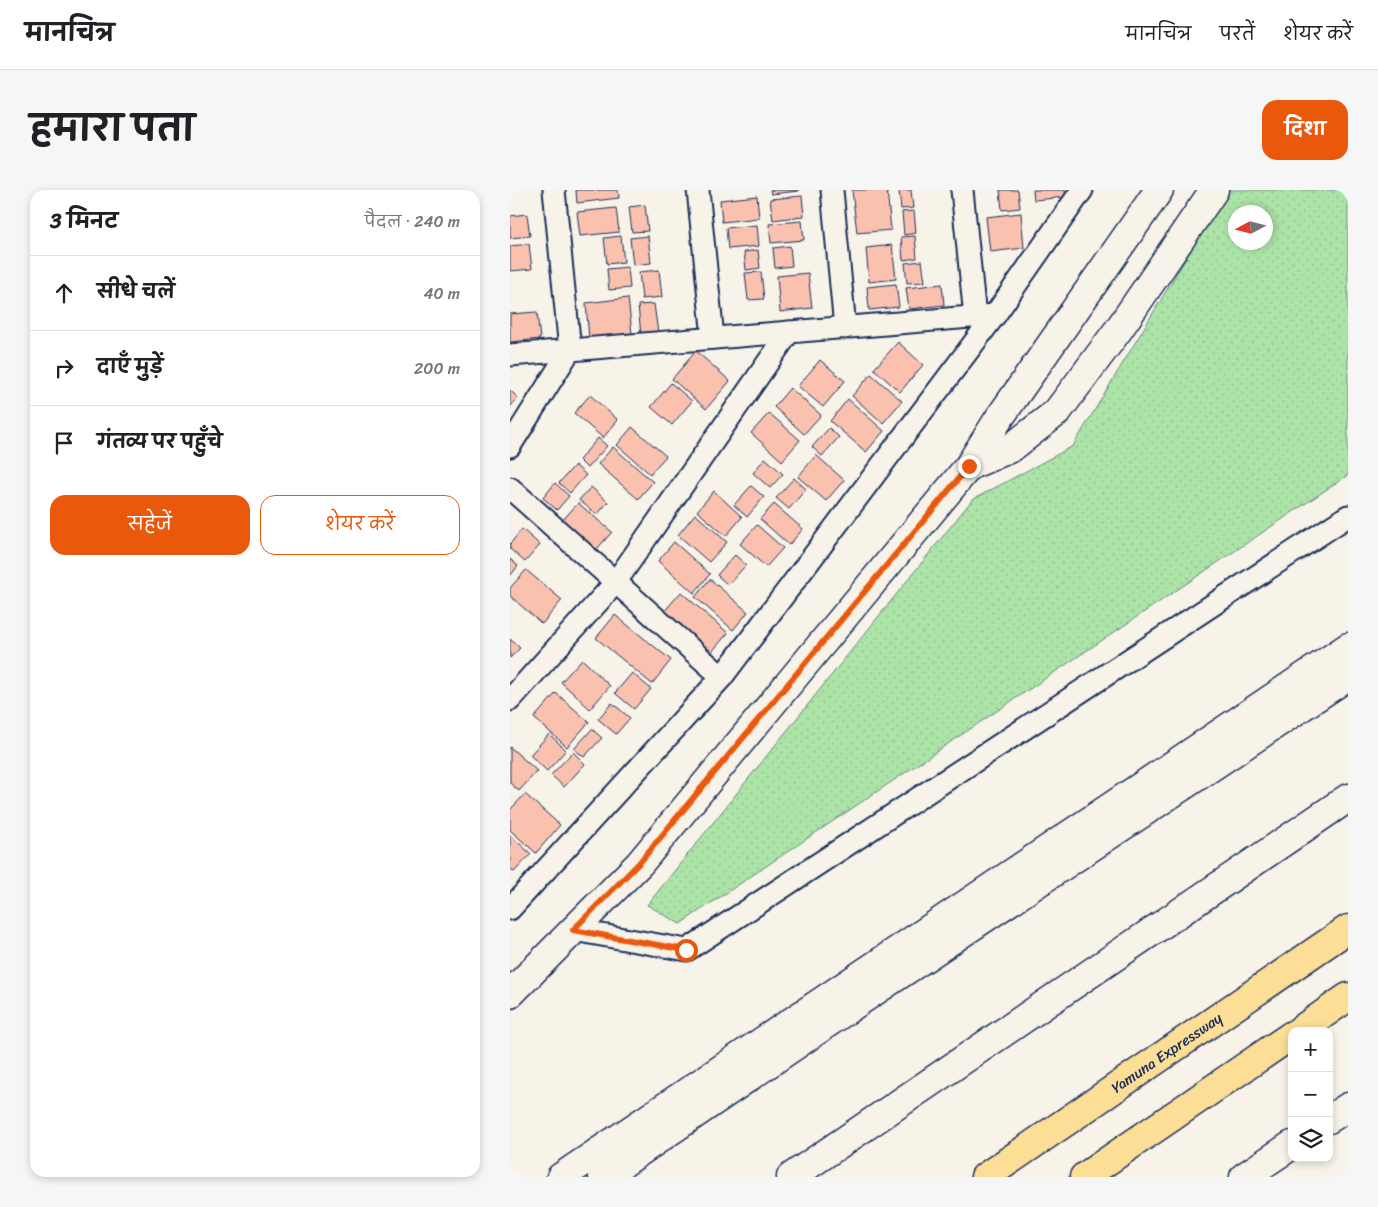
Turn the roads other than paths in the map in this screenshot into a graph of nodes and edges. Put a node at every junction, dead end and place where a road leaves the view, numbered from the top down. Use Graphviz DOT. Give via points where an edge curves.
graph roads {
  1 [pos="554,190"];
  2 [pos="698,190"];
  3 [pos="832,190"];
  4 [pos="962,190"];
  5 [pos="1082,190"];
  6 [pos="1159,190"];
  7 [pos="1214,190"];
  8 [pos="985,316"];
  9 [pos="845,328"];
  10 [pos="789,332"];
  11 [pos="713,338"];
  12 [pos="570,350"];
  13 [pos="510,355"];
  14 [pos="510,446"];
  15 [pos="969,466"];
  16 [pos="510,488"];
  17 [pos="1348,516"];
  18 [pos="615,583"];
  19 [pos="1348,647"];
  20 [pos="1348,676"];
  21 [pos="722,677"];
  22 [pos="510,700"];
  23 [pos="1348,798"];
  24 [pos="510,909"];
  25 [pos="1348,929"];
  26 [pos="573,930"];
  27 [pos="510,994"];
  28 [pos="1348,997"];
  29 [pos="1305,1027"];
  30 [pos="1288,1038"];
  31 [pos="1348,1107"];
  32 [pos="1332,1117"];
  33 [pos="1288,1148"];
  34 [pos="561,1177"];
  35 [pos="603,1177"];
  36 [pos="791,1177"];
  37 [pos="985,1177"];
  38 [pos="1084,1177"];
  39 [pos="1244,1177"];
  1 -- 12 [label="street"];
  2 -- 11 [label="street"];
  3 -- 9 [label="street"];
  4 -- 8 [label="street"];
  5 -- 8 [label="street"];
  6 -- 15 [label="street"];
  7 -- 15 [label="street" via="1119,329 1056,412 1012,448"];
  8 -- 9 [label="street"];
  8 -- 21 [label="street"];
  9 -- 10 [label="street"];
  10 -- 11 [label="street"];
  10 -- 18 [label="street"];
  11 -- 12 [label="street"];
  12 -- 13 [label="street"];
  12 -- 14 [label="street"];
  15 -- 26 [label="street" via="640,862"];
  16 -- 18 [label="street"];
  17 -- 26 [label="street" via="686,950"];
  18 -- 21 [label="street"];
  18 -- 22 [label="street"];
  19 -- 34 [label="street"];
  20 -- 35 [label="street"];
  21 -- 24 [label="street"];
  23 -- 36 [label="street"];
  25 -- 37 [label="highway, Yamuna Expressway"];
  26 -- 27 [label="street"];
  28 -- 29 [label="highway"];
  30 -- 38 [label="highway"];
  31 -- 32 [label="street"];
  33 -- 39 [label="street"];
}
